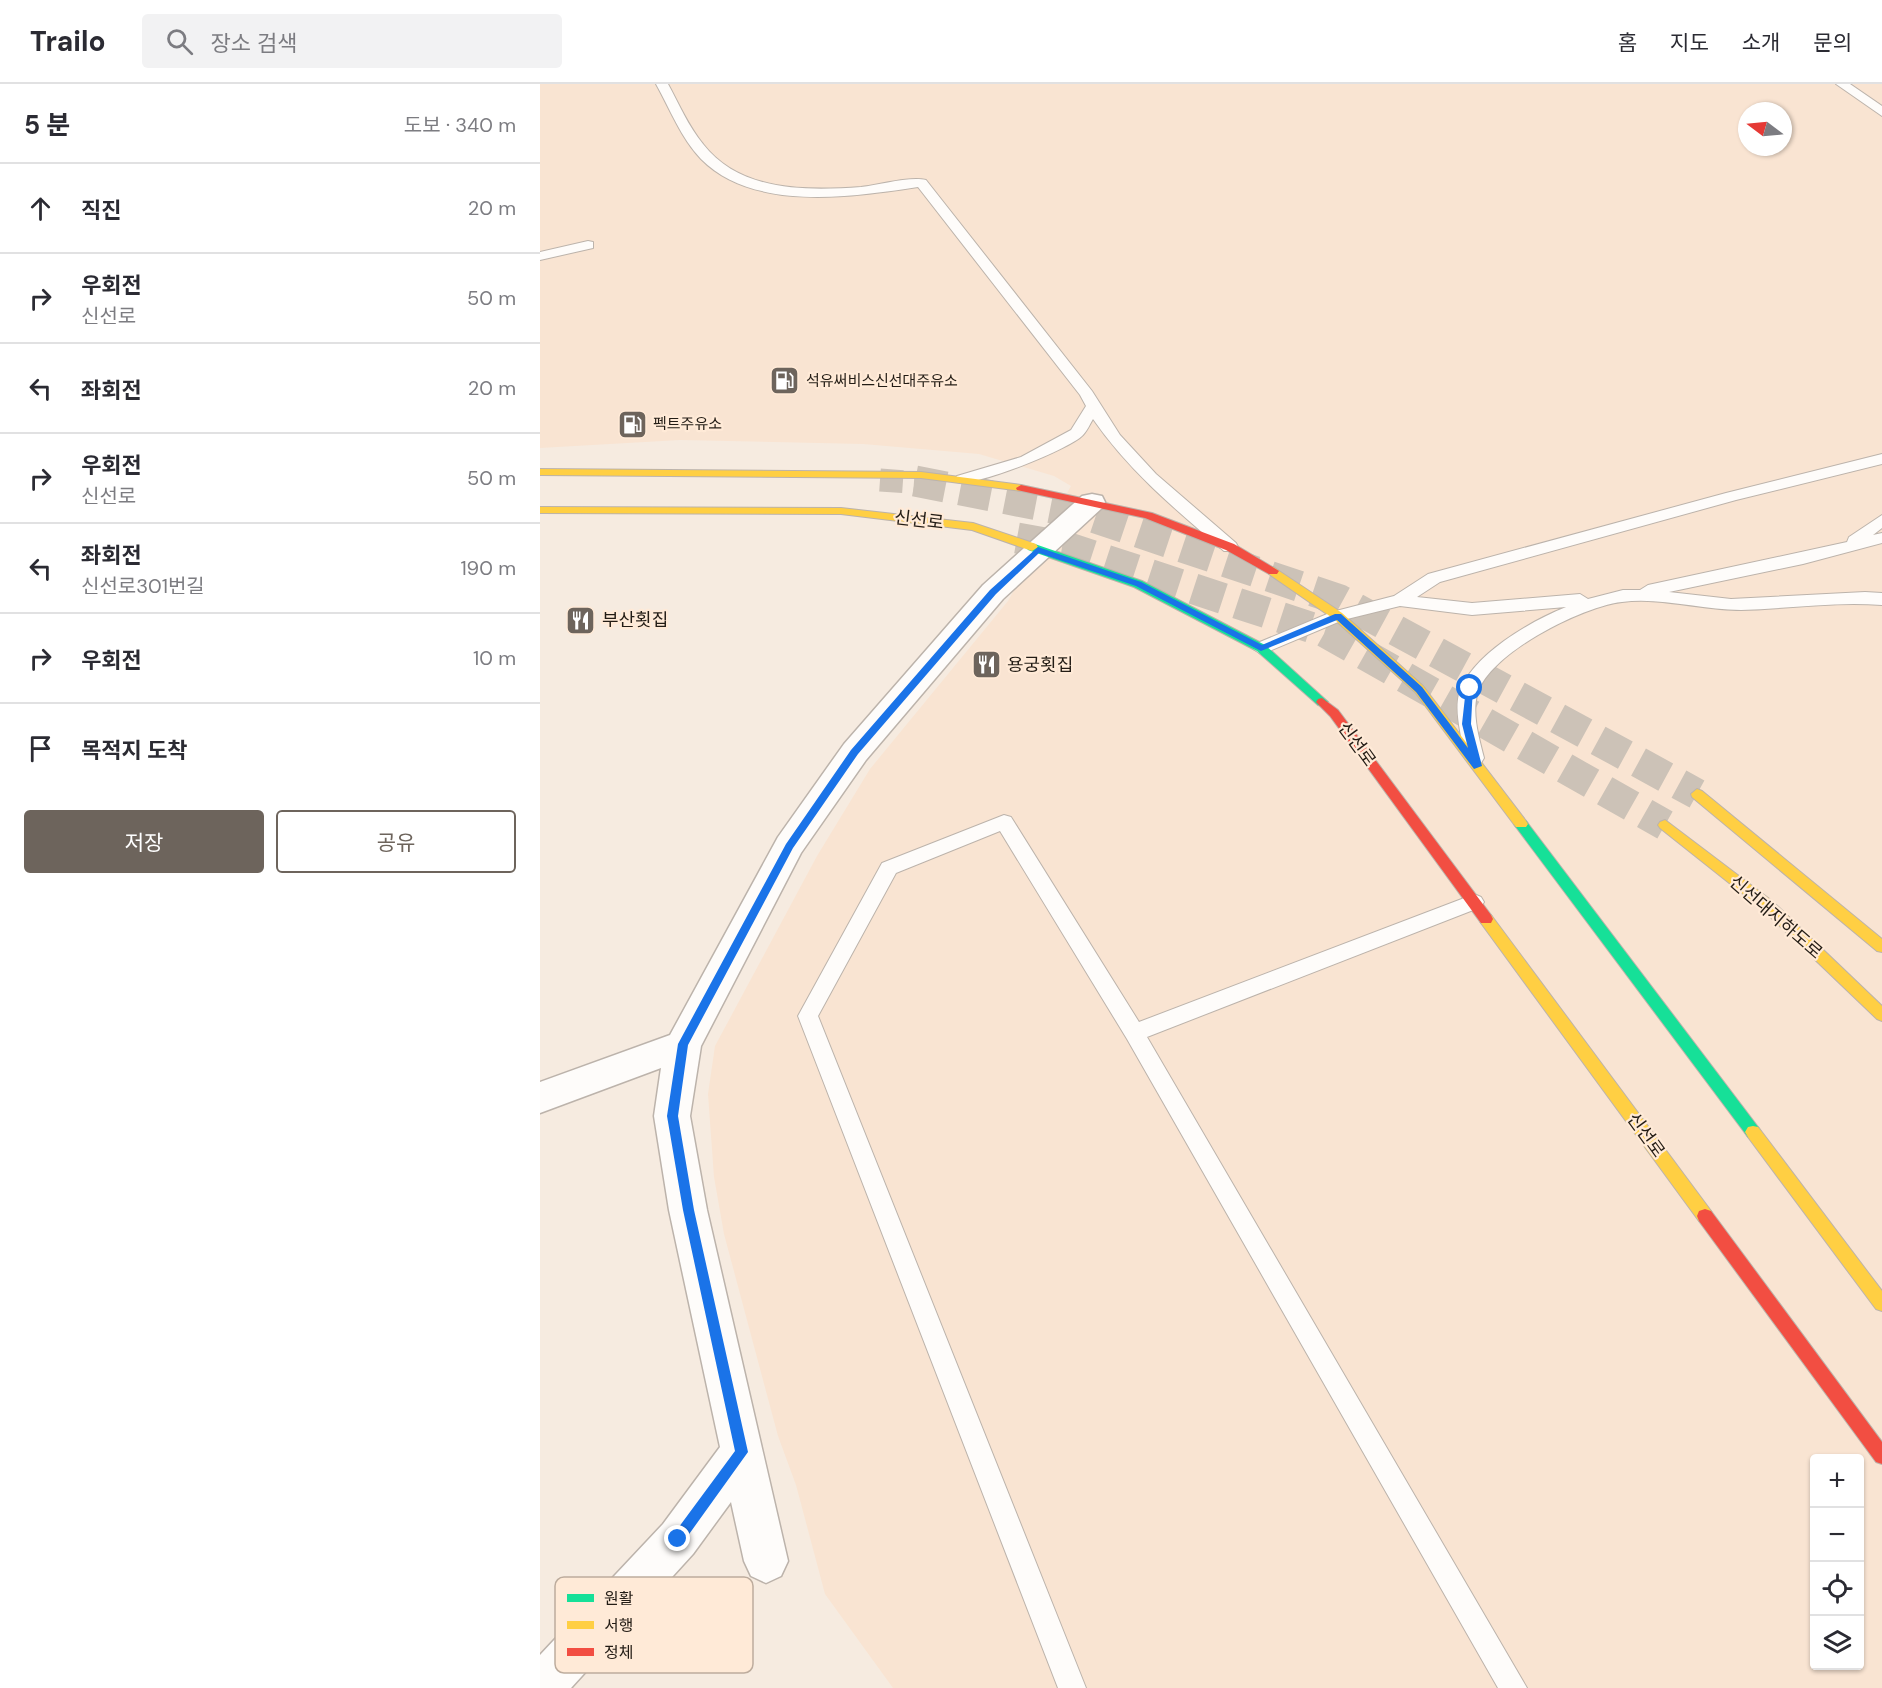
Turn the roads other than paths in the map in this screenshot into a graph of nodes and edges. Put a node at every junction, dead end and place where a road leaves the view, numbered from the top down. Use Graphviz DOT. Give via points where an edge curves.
graph roads {
  1 [pos="662,84"];
  2 [pos="1842,84"];
  3 [pos="1882,112"];
  4 [pos="588,245"];
  5 [pos="540,256"];
  6 [pos="1093,407"];
  7 [pos="1882,459"];
  8 [pos="540,472"];
  9 [pos="963,479"];
  10 [pos="1092,502"];
  11 [pos="540,510"];
  12 [pos="1882,520"];
  13 [pos="1882,538"];
  14 [pos="1230,547"];
  15 [pos="1845,548"];
  16 [pos="1038,550"];
  17 [pos="1882,552"];
  18 [pos="1623,596"];
  19 [pos="1882,599"];
  20 [pos="1400,600"];
  21 [pos="1338,616"];
  22 [pos="1261,648"];
  23 [pos="1477,766"];
  24 [pos="1697,794"];
  25 [pos="1665,825"];
  26 [pos="1474,902"];
  27 [pos="1882,947"];
  28 [pos="1882,1015"];
  29 [pos="1134,1033"];
  30 [pos="683,1044"];
  31 [pos="540,1098"];
  32 [pos="1882,1304"];
  33 [pos="742,1452"];
  34 [pos="1882,1456"];
  35 [pos="766,1561"];
  36 [pos="643,1577"];
  37 [pos="555,1672"];
  38 [pos="540,1688"];
  39 [pos="1072,1688"];
  40 [pos="1513,1688"];
  1 -- 6 [label="lane" via="696,143 714,164 740,179 769,188 825,193 921,183 1087,394"];
  2 -- 3 [label="lane"];
  4 -- 5 [label="lane"];
  6 -- 9 [label="lane" via="1077,433 1026,459"];
  6 -- 14 [label="lane" via="1142,471"];
  7 -- 20 [label="lane" via="1434,578"];
  8 -- 9 [label="main road" via="921,474"];
  9 -- 10 [label="main road"];
  10 -- 14 [label="main road" via="1148,515"];
  10 -- 16 [label="street"];
  11 -- 16 [label="main road, 신선로" via="841,511 974,527"];
  12 -- 15 [label="lane"];
  13 -- 15 [label="lane"];
  14 -- 21 [label="main road" via="1286,579"];
  15 -- 17 [label="lane"];
  15 -- 18 [label="lane"];
  16 -- 22 [label="main road, 신선로" via="1138,584"];
  16 -- 30 [label="street" via="993,592 855,752 789,846"];
  18 -- 19 [label="lane" via="1743,604 1861,596"];
  18 -- 20 [label="lane" via="1472,609"];
  18 -- 23 [label="lane" via="1564,612 1501,651 1470,688 1467,724"];
  20 -- 21 [label="lane"];
  21 -- 22 [label="lane"];
  21 -- 23 [label="main road" via="1419,689"];
  22 -- 26 [label="main road, 신선로" via="1334,713"];
  23 -- 32 [label="main road"];
  24 -- 27 [label="main road"];
  25 -- 28 [label="main road, 신선대지하도로" via="1767,905"];
  26 -- 29 [label="lane"];
  26 -- 34 [label="main road, 신선로"];
  29 -- 39 [label="lane" via="1004,822 889,868 808,1016"];
  29 -- 40 [label="lane"];
  30 -- 31 [label="street"];
  30 -- 33 [label="street" via="672,1116 688,1210"];
  33 -- 35 [label="street"];
  33 -- 36 [label="street" via="678,1539"];
  37 -- 38 [label="street"];
}
